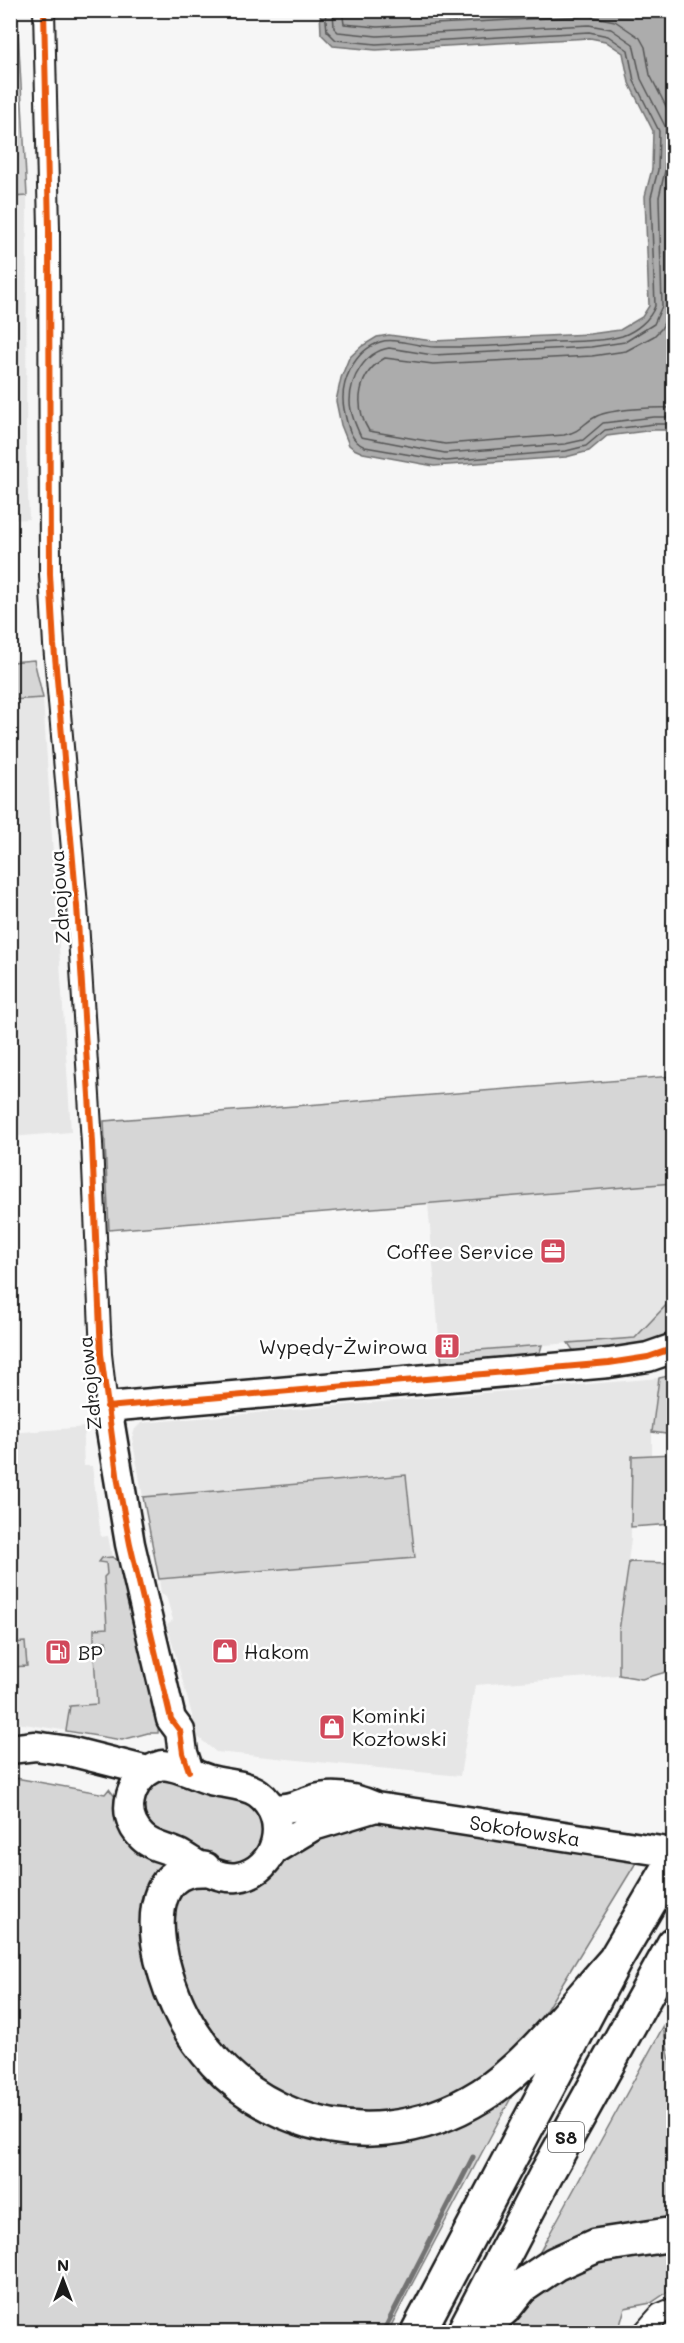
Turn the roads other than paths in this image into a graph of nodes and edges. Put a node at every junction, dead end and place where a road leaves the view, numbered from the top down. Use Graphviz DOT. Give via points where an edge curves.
graph roads {
  1 [pos="44,10"];
  2 [pos="674,1348"];
  3 [pos="107,1407"];
  4 [pos="171,1719"];
  5 [pos="10,1750"];
  6 [pos="189,1771"];
  7 [pos="144,1777"];
  8 [pos="376,1807"];
  9 [pos="272,1808"];
  10 [pos="273,1850"];
  11 [pos="674,1853"];
  12 [pos="674,1860"];
  13 [pos="204,1869"];
  14 [pos="674,1944"];
  15 [pos="615,1960"];
  16 [pos="674,2234"];
  17 [pos="674,2308"];
  18 [pos="418,2332"];
  19 [pos="464,2332"];
  20 [pos="477,2332"];
  21 [pos="644,2332"];
  1 -- 3 [label="street, Zdrojowa" via="50,574 77,906"];
  2 -- 3 [label="street" via="609,1363"];
  3 -- 4 [label="street, Zdrojowa" via="130,1544"];
  4 -- 6 [label="street, Zdrojowa" via="180,1731"];
  4 -- 7 [label="street" via="161,1750"];
  5 -- 7 [label="street" via="35,1746 69,1751"];
  6 -- 7 [label="street" via="174,1766"];
  6 -- 9 [label="street" via="258,1793"];
  7 -- 13 [label="street" via="129,1812 133,1825 153,1845"];
  8 -- 9 [label="street, Sokołowska" via="331,1796 288,1809"];
  8 -- 10 [label="street, Sokołowska" via="313,1826"];
  8 -- 11 [label="street, Sokołowska"];
  9 -- 10 [label="street" via="278,1823"];
  10 -- 13 [label="street" via="258,1868 245,1875 228,1877"];
  12 -- 15 [label="highway, S8"];
  13 -- 15 [label="highway" via="178,1875 161,1897 157,1913 158,1944 165,1973 183,2019 214,2063 248,2092 271,2106 326,2126 370,2130 411,2126 473,2101 498,2084 542,2042"];
  14 -- 19 [label="highway, S8"];
  15 -- 18 [label="highway, S8"];
  16 -- 20 [label="highway" via="595,2246 555,2264 521,2287"];
  17 -- 21 [label="street" via="660,2314"];
}
